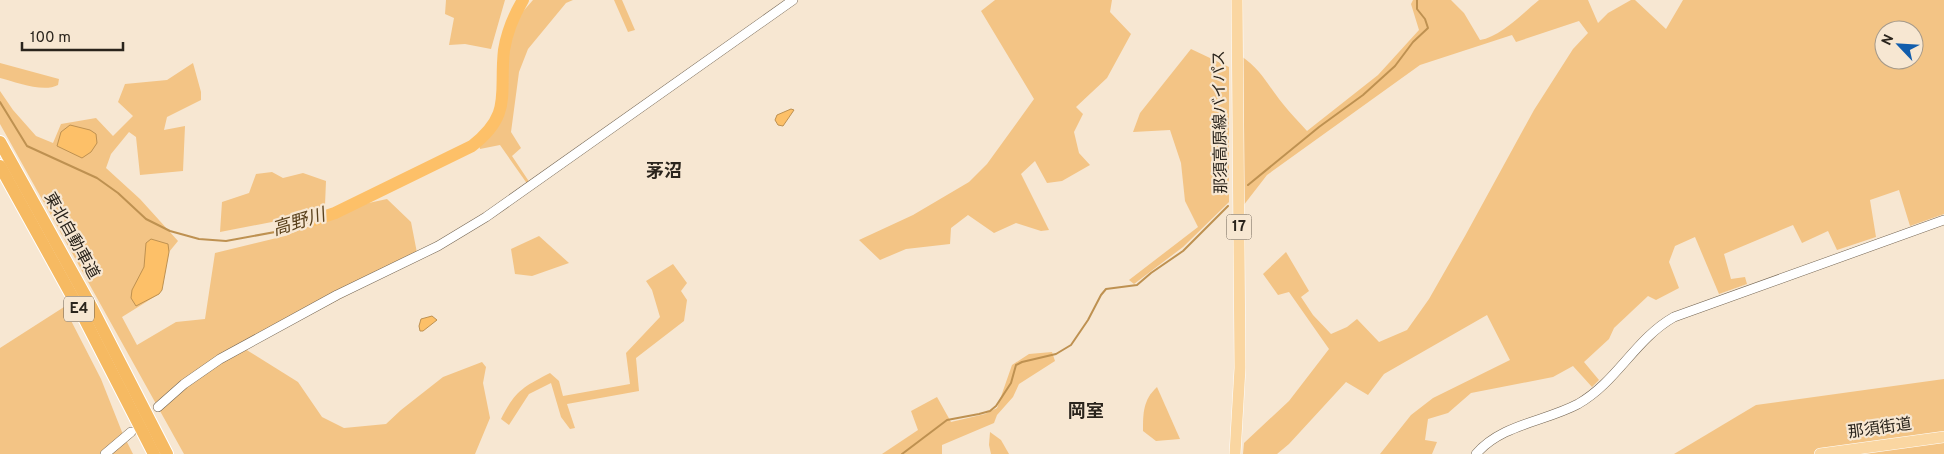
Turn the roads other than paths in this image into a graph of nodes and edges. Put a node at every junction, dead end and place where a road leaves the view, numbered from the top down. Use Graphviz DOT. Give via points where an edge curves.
graph roads {
  1 [pos="793,0"];
  2 [pos="1237,0"];
  3 [pos="0,142"];
  4 [pos="0,166"];
  5 [pos="1944,220"];
  6 [pos="137,393"];
  7 [pos="158,407"];
  8 [pos="131,432"];
  9 [pos="1944,437"];
  10 [pos="105,454"];
  11 [pos="154,454"];
  12 [pos="167,454"];
  13 [pos="173,454"];
  14 [pos="1235,454"];
  15 [pos="1476,454"];
  16 [pos="1820,454"];
  1 -- 7 [label="street" via="486,218 220,359"];
  2 -- 14 [label="main road, 那須高原線バイパス / 17" via="1240,368"];
  3 -- 6 [label="highway, 東北自動車道 / E4"];
  4 -- 11 [label="highway, 東北自動車道 / E4"];
  5 -- 15 [label="street" via="1674,317 1644,339 1589,397 1564,410 1503,432"];
  6 -- 12 [label="highway, 東北自動車道 / E4"];
  6 -- 13 [label="highway"];
  8 -- 10 [label="street"];
  9 -- 16 [label="main road, 那須街道"];
}
